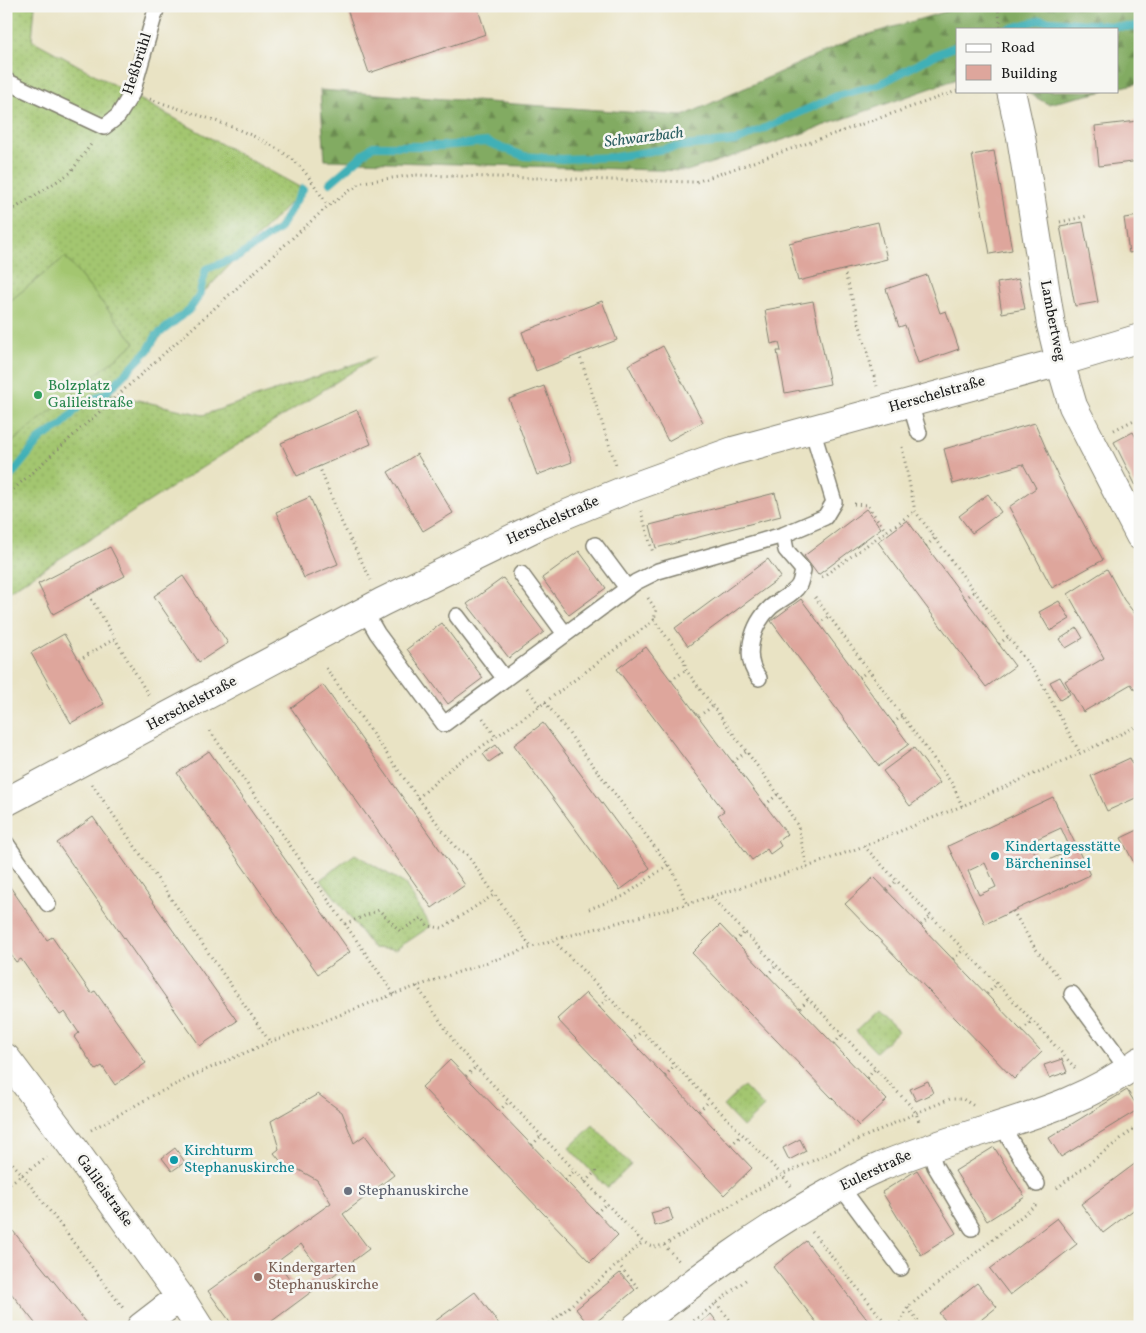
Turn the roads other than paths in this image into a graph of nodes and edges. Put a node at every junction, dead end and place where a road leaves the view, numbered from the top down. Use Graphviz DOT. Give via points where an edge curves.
graph roads {
  1 [pos="157,6"];
  2 [pos="6,81"];
  3 [pos="1011,92"];
  4 [pos="1140,338"];
  5 [pos="1060,362"];
  6 [pos="910,403"];
  7 [pos="812,429"];
  8 [pos="919,433"];
  9 [pos="783,536"];
  10 [pos="1140,536"];
  11 [pos="595,544"];
  12 [pos="521,574"];
  13 [pos="627,588"];
  14 [pos="373,608"];
  15 [pos="457,616"];
  16 [pos="565,634"];
  17 [pos="759,678"];
  18 [pos="505,679"];
  19 [pos="6,802"];
  20 [pos="6,843"];
  21 [pos="48,904"];
  22 [pos="1072,994"];
  23 [pos="6,1058"];
  24 [pos="1134,1066"];
  25 [pos="1005,1124"];
  26 [pos="929,1148"];
  27 [pos="1037,1184"];
  28 [pos="841,1187"];
  29 [pos="972,1228"];
  30 [pos="901,1268"];
  31 [pos="180,1298"];
  32 [pos="133,1319"];
  33 [pos="646,1319"];
  34 [pos="199,1327"];
  1 -- 2 [label="lane, Heßbrühl" via="132,93 118,116 104,126"];
  3 -- 5 [label="street, Lambertweg"];
  4 -- 5 [label="street, Herschelstraße"];
  5 -- 6 [label="street, Herschelstraße"];
  5 -- 10 [label="street, Lambertweg" via="1073,406"];
  6 -- 7 [label="street, Herschelstraße"];
  6 -- 8 [label="lane"];
  7 -- 9 [label="lane" via="834,502 825,517"];
  7 -- 14 [label="street, Herschelstraße" via="733,450 629,488 540,525"];
  9 -- 13 [label="lane" via="658,571"];
  9 -- 17 [label="lane" via="786,550 803,570 798,586 770,608 755,628 750,660"];
  11 -- 13 [label="lane"];
  12 -- 16 [label="lane"];
  13 -- 16 [label="lane"];
  14 -- 18 [label="lane" via="377,633 444,724"];
  14 -- 19 [label="street, Herschelstraße"];
  15 -- 18 [label="lane"];
  16 -- 18 [label="lane"];
  20 -- 21 [label="lane"];
  22 -- 24 [label="lane"];
  23 -- 31 [label="street, Galileistraße" via="70,1142"];
  24 -- 25 [label="street, Eulerstraße" via="1092,1091"];
  25 -- 26 [label="street, Eulerstraße"];
  25 -- 27 [label="lane" via="1009,1138"];
  26 -- 28 [label="street, Eulerstraße" via="872,1170"];
  26 -- 29 [label="lane" via="935,1166"];
  28 -- 30 [label="lane"];
  28 -- 33 [label="street, Eulerstraße" via="808,1218 695,1279"];
  31 -- 32 [label="street"];
  31 -- 34 [label="street, Galileistraße"];
}
